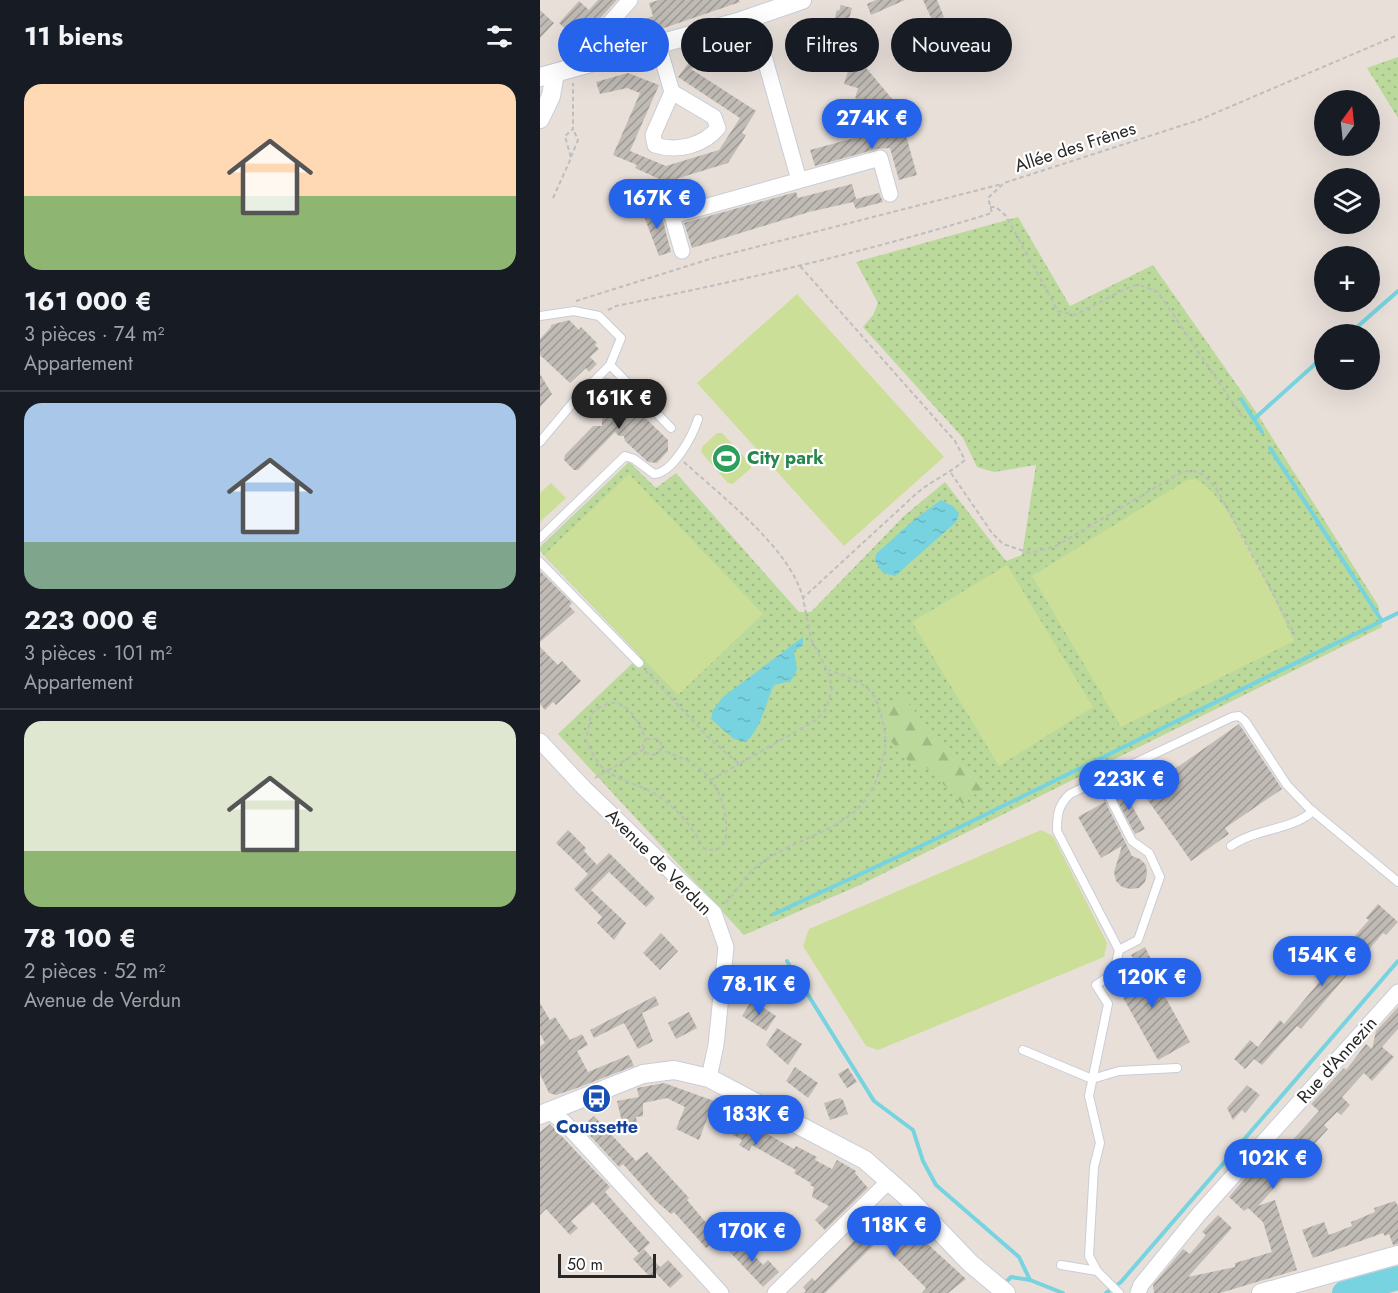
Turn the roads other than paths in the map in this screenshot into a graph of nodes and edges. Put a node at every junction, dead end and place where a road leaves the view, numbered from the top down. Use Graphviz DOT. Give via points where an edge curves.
graph roads {
  1 [pos="630,0"];
  2 [pos="802,0"];
  3 [pos="753,17"];
  4 [pos="614,18"];
  5 [pos="669,41"];
  6 [pos="540,61"];
  7 [pos="666,72"];
  8 [pos="547,75"];
  9 [pos="672,92"];
  10 [pos="540,119"];
  11 [pos="799,180"];
  12 [pos="890,194"];
  13 [pos="682,251"];
  14 [pos="540,316"];
  15 [pos="610,365"];
  16 [pos="698,419"];
  17 [pos="671,428"];
  18 [pos="540,442"];
  19 [pos="540,538"];
  20 [pos="540,562"];
  21 [pos="639,663"];
  22 [pos="540,741"];
  23 [pos="1110,798"];
  24 [pos="1313,811"];
  25 [pos="1231,846"];
  26 [pos="1398,882"];
  27 [pos="1119,950"];
  28 [pos="1398,992"];
  29 [pos="1023,1050"];
  30 [pos="1177,1068"];
  31 [pos="709,1078"];
  32 [pos="1092,1079"];
  33 [pos="543,1107"];
  34 [pos="890,1180"];
  35 [pos="1398,1255"];
  36 [pos="1061,1265"];
  37 [pos="1097,1270"];
  38 [pos="721,1293"];
  39 [pos="775,1293"];
  40 [pos="1006,1293"];
  41 [pos="1119,1293"];
  42 [pos="1138,1293"];
  43 [pos="1261,1293"];
  1 -- 4 [label="street"];
  2 -- 3 [label="street"];
  3 -- 5 [label="street"];
  3 -- 11 [label="street"];
  6 -- 8 [label="street"];
  7 -- 9 [label="street"];
  8 -- 10 [label="street" via="551,96"];
  11 -- 12 [label="street" via="880,158"];
  11 -- 13 [label="street" via="672,216"];
  14 -- 15 [label="lane" via="574,311 599,316 621,338"];
  15 -- 17 [label="lane"];
  15 -- 18 [label="lane"];
  16 -- 19 [label="lane" via="693,435 666,469 654,474 625,456"];
  20 -- 21 [label="lane"];
  22 -- 31 [label="street, Avenue de Verdun" via="714,913 726,947"];
  23 -- 27 [label="lane" via="1132,841 1149,853 1160,877 1138,940"];
  24 -- 25 [label="lane"];
  24 -- 26 [label="lane"];
  24 -- 27 [label="lane" via="1287,785 1239,716 1070,794 1057,814 1057,831"];
  27 -- 32 [label="lane" via="1114,973 1096,985 1108,1004"];
  28 -- 42 [label="street, Rue d'Annezin" via="1199,1214"];
  29 -- 32 [label="lane"];
  30 -- 32 [label="lane" via="1119,1071"];
  31 -- 33 [label="street" via="674,1070 643,1074"];
  31 -- 34 [label="street" via="850,1152"];
  32 -- 37 [label="lane" via="1089,1096 1100,1143 1094,1167 1089,1256"];
  33 -- 38 [label="street" via="564,1122"];
  34 -- 39 [label="street"];
  34 -- 40 [label="street" via="970,1263"];
  35 -- 43 [label="street"];
  36 -- 37 [label="lane"];
  37 -- 41 [label="lane"];
}
